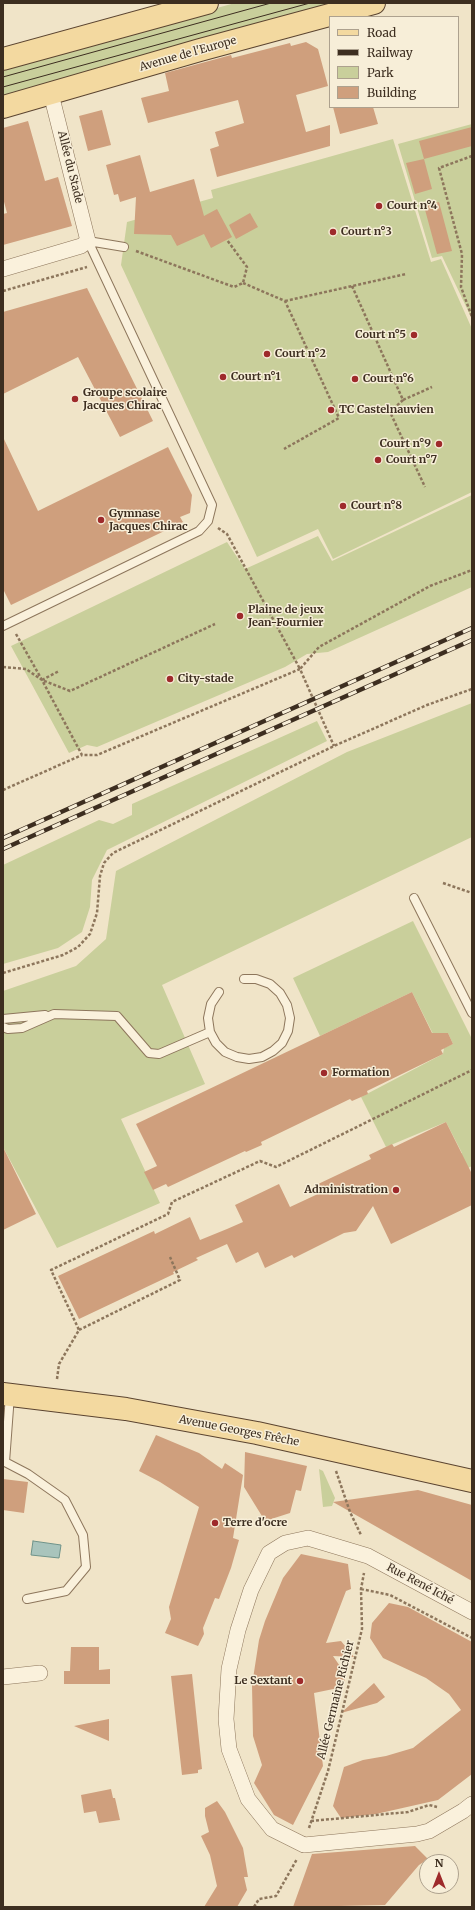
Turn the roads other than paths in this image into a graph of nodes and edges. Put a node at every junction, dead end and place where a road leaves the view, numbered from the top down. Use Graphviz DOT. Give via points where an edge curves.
graph roads {
  1 [pos="207,3"];
  2 [pos="374,3"];
  3 [pos="3,58"];
  4 [pos="52,94"];
  5 [pos="3,107"];
  6 [pos="88,240"];
  7 [pos="124,246"];
  8 [pos="3,269"];
  9 [pos="7,624"];
  10 [pos="414,898"];
  11 [pos="244,979"];
  12 [pos="219,992"];
  13 [pos="472,1013"];
  14 [pos="54,1014"];
  15 [pos="3,1019"];
  16 [pos="3,1027"];
  17 [pos="210,1032"];
  18 [pos="5,1390"];
  19 [pos="472,1467"];
  20 [pos="472,1481"];
  21 [pos="27,1599"];
  22 [pos="472,1612"];
  23 [pos="40,1673"];
  24 [pos="3,1676"];
  25 [pos="472,1804"];
  1 -- 3 [label="main road"];
  2 -- 4 [label="main road, Avenue de l'Europe" via="200,50"];
  4 -- 5 [label="main road, Avenue de l'Europe"];
  4 -- 6 [label="street, Allée du Stade"];
  6 -- 7 [label="lane"];
  6 -- 8 [label="street" via="81,246"];
  6 -- 9 [label="lane" via="212,504 208,521 199,531"];
  10 -- 13 [label="lane"];
  11 -- 17 [label="lane" via="256,979 270,984 280,993 287,1005 290,1018 288,1031 282,1043 262,1057 243,1058 225,1052"];
  12 -- 17 [label="lane" via="211,1004 208,1018"];
  14 -- 15 [label="lane"];
  14 -- 16 [label="lane" via="22,1028"];
  14 -- 17 [label="lane" via="117,1016 149,1053 159,1054"];
  18 -- 19 [label="main road, Avenue Georges Frêche" via="95,1391 251,1419"];
  18 -- 20 [label="main road, Avenue Georges Frêche" via="126,1409 279,1438"];
  18 -- 21 [label="lane" via="5,1462 28,1474 65,1500 84,1535 86,1567 66,1591"];
  22 -- 25 [label="street, Rue René Iché" via="368,1556 308,1538 285,1543 269,1553 251,1590 229,1670 226,1719 229,1749 248,1799 272,1829 304,1845 417,1834 429,1831"];
  23 -- 24 [label="street"];
}
